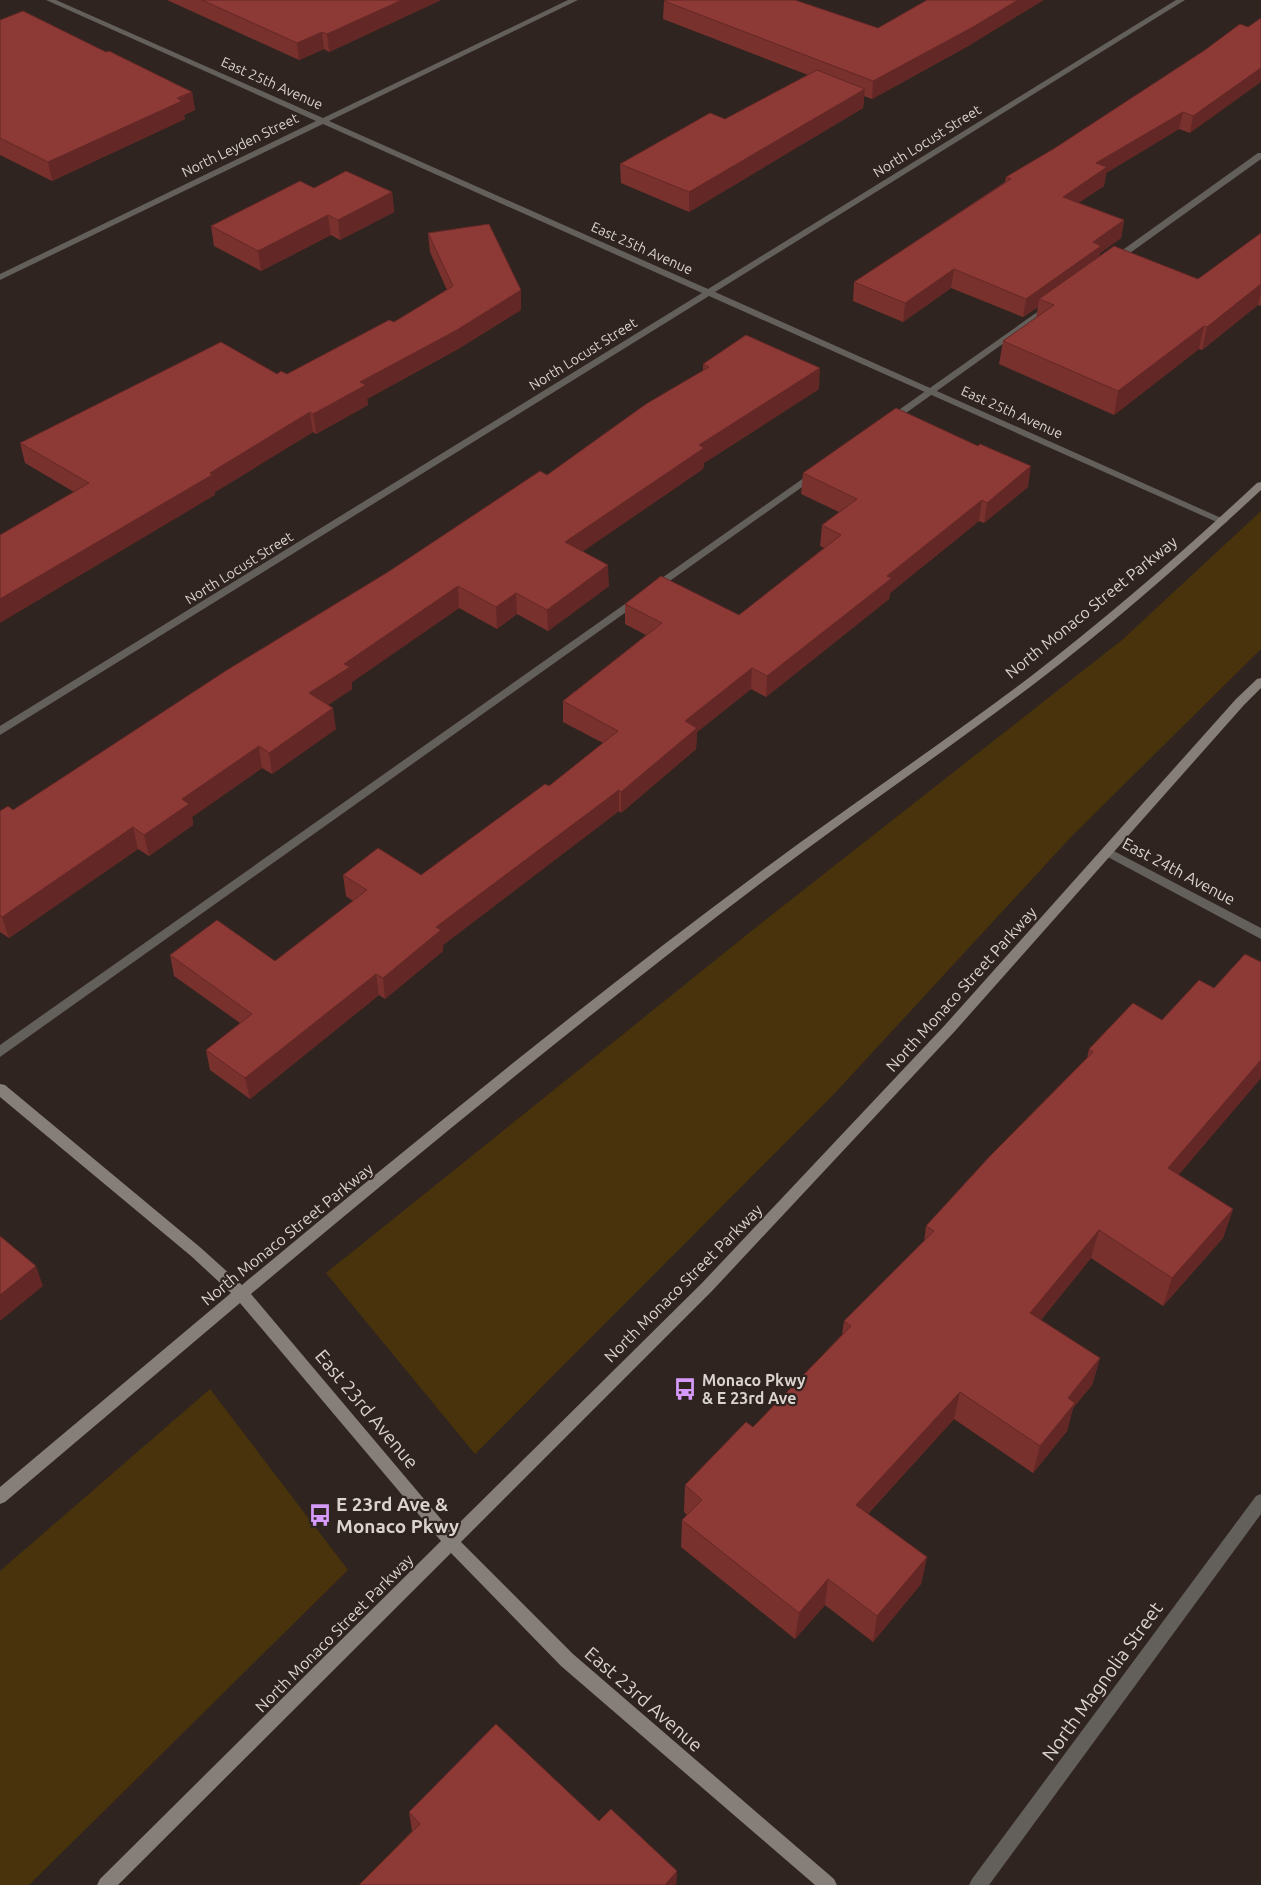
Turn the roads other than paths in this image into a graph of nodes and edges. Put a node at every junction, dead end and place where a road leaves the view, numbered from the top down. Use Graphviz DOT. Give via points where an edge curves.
graph roads {
  1 [pos="50,0"];
  2 [pos="574,0"];
  3 [pos="1181,0"];
  4 [pos="322,121"];
  5 [pos="1261,155"];
  6 [pos="1100,270"];
  7 [pos="0,277"];
  8 [pos="708,293"];
  9 [pos="1059,299"];
  10 [pos="930,391"];
  11 [pos="882,426"];
  12 [pos="826,466"];
  13 [pos="1261,485"];
  14 [pos="1223,521"];
  15 [pos="1261,682"];
  16 [pos="0,732"];
  17 [pos="1108,852"];
  18 [pos="1261,934"];
  19 [pos="0,1052"];
  20 [pos="0,1089"];
  21 [pos="241,1294"];
  22 [pos="0,1497"];
  23 [pos="1261,1501"];
  24 [pos="451,1542"];
  25 [pos="106,1885"];
  26 [pos="828,1885"];
  27 [pos="978,1885"];
  1 -- 4 [label="street, East 25th Avenue"];
  2 -- 4 [label="street, North Leyden Street"];
  3 -- 8 [label="street, North Locust Street"];
  4 -- 7 [label="street, North Leyden Street"];
  4 -- 8 [label="street, East 25th Avenue"];
  5 -- 6 [label="street"];
  8 -- 10 [label="street, East 25th Avenue"];
  8 -- 16 [label="street, North Locust Street"];
  9 -- 10 [label="street"];
  10 -- 11 [label="street"];
  10 -- 14 [label="street, East 25th Avenue"];
  12 -- 19 [label="street"];
  13 -- 14 [label="main road, North Monaco Street Parkway"];
  14 -- 21 [label="main road, North Monaco Street Parkway" via="1071,650 758,880 467,1108"];
  15 -- 17 [label="main road, North Monaco Street Parkway"];
  17 -- 18 [label="street, East 24th Avenue"];
  17 -- 24 [label="main road, North Monaco Street Parkway" via="794,1196"];
  20 -- 21 [label="main road, East 23rd Avenue" via="196,1252"];
  21 -- 22 [label="main road, North Monaco Street Parkway"];
  21 -- 24 [label="main road, East 23rd Avenue"];
  23 -- 27 [label="street, North Magnolia Street"];
  24 -- 25 [label="main road, North Monaco Street Parkway"];
  24 -- 26 [label="main road, East 23rd Avenue" via="567,1660"];
}
